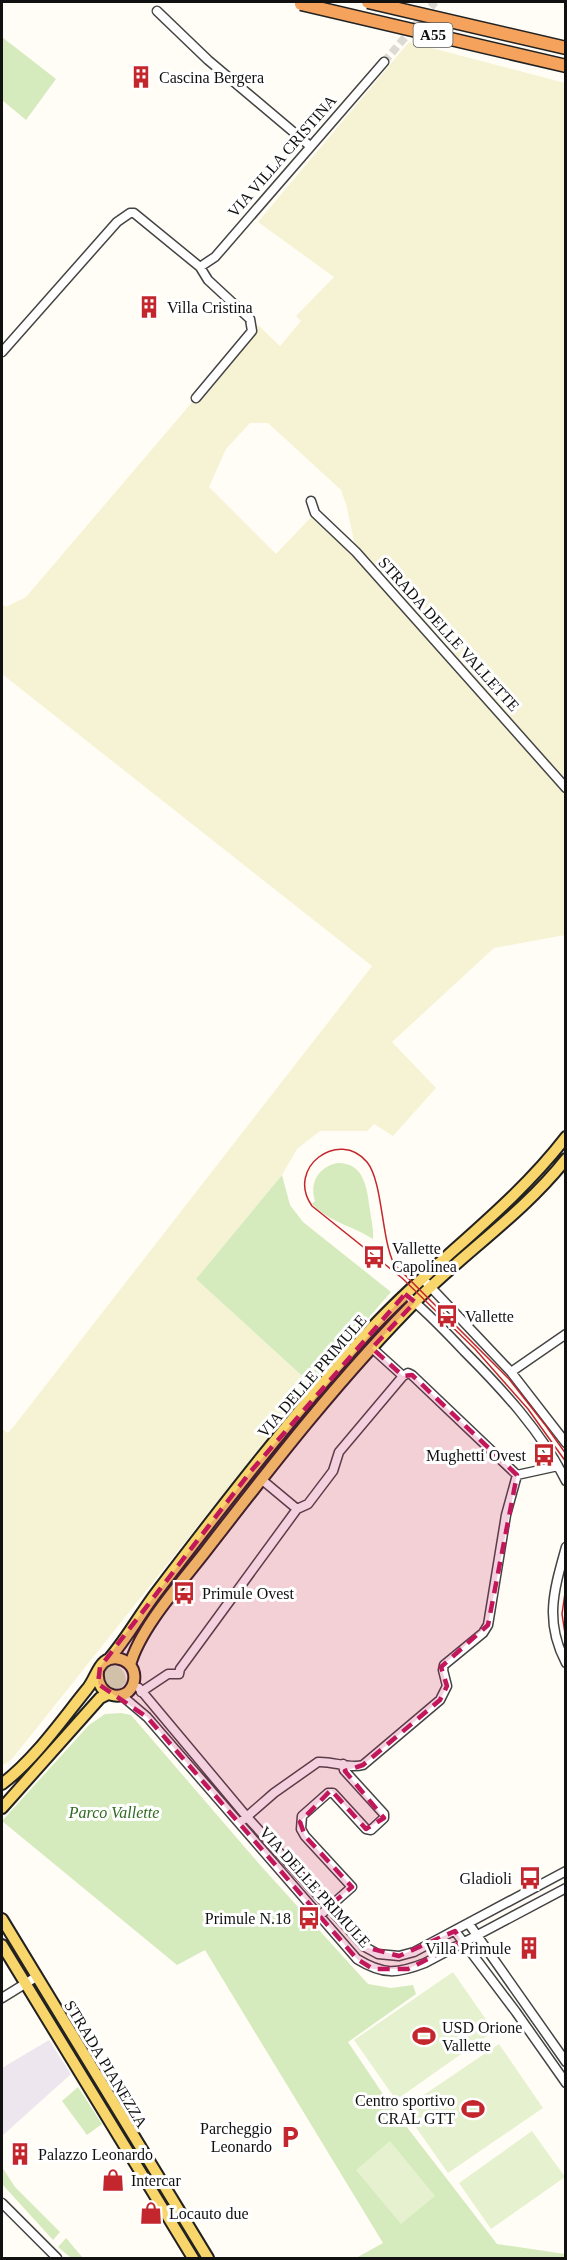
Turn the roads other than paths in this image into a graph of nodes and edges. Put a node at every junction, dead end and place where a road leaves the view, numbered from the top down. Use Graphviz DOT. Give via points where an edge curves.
graph roads {
  1 [pos="368,2"];
  2 [pos="301,4"];
  3 [pos="157,11"];
  4 [pos="566,48"];
  5 [pos="384,62"];
  6 [pos="566,66"];
  7 [pos="310,146"];
  8 [pos="200,267"];
  9 [pos="2,352"];
  10 [pos="196,398"];
  11 [pos="311,501"];
  12 [pos="566,788"];
  13 [pos="566,1137"];
  14 [pos="566,1159"];
  15 [pos="422,1278"];
  16 [pos="429,1288"];
  17 [pos="405,1294"];
  18 [pos="415,1302"];
  19 [pos="566,1334"];
  20 [pos="372,1348"];
  21 [pos="511,1372"];
  22 [pos="403,1376"];
  23 [pos="566,1443"];
  24 [pos="558,1466"];
  25 [pos="250,1471"];
  26 [pos="517,1475"];
  27 [pos="261,1479"];
  28 [pos="566,1481"];
  29 [pos="297,1509"];
  30 [pos="566,1547"];
  31 [pos="110,1659"];
  32 [pos="566,1663"];
  33 [pos="130,1665"];
  34 [pos="98,1672"];
  35 [pos="134,1682"];
  36 [pos="141,1692"];
  37 [pos="108,1694"];
  38 [pos="122,1695"];
  39 [pos="343,1764"];
  40 [pos="6,1780"];
  41 [pos="2,1791"];
  42 [pos="2,1808"];
  43 [pos="247,1817"];
  44 [pos="239,1825"];
  45 [pos="566,1871"];
  46 [pos="553,1878"];
  47 [pos="565,1889"];
  48 [pos="328,1907"];
  49 [pos="318,1917"];
  50 [pos="2,1919"];
  51 [pos="469,1924"];
  52 [pos="455,1931"];
  53 [pos="476,1935"];
  54 [pos="462,1942"];
  55 [pos="2,1945"];
  56 [pos="36,1977"];
  57 [pos="25,1983"];
  58 [pos="2,1998"];
  59 [pos="526,2005"];
  60 [pos="516,2012"];
  61 [pos="566,2063"];
  62 [pos="557,2070"];
  63 [pos="566,2083"];
  64 [pos="2,2203"];
  65 [pos="57,2259"];
  66 [pos="193,2259"];
  67 [pos="208,2259"];
  1 -- 4 [label="highway, A55, bridge"];
  2 -- 6 [label="highway, A55, bridge"];
  3 -- 7 [label="street"];
  5 -- 7 [label="street, VIA VILLA CRISTINA"];
  7 -- 8 [label="street, VIA VILLA CRISTINA" via="215,257"];
  8 -- 9 [label="street" via="138,214 130,213 117,222"];
  8 -- 10 [label="street" via="208,280 250,319 252,331"];
  11 -- 12 [label="street, STRADA DELLE VALLETTE" via="315,513 361,557"];
  13 -- 15 [label="main road, VIA DELLE PRIMULE" via="513,1196"];
  14 -- 16 [label="main road, VIA DELLE PRIMULE" via="518,1212"];
  15 -- 16 [label="street"];
  15 -- 17 [label="main road, VIA DELLE PRIMULE"];
  16 -- 18 [label="main road, VIA DELLE PRIMULE"];
  16 -- 21 [label="street"];
  17 -- 18 [label="street"];
  17 -- 25 [label="main road, VIA DELLE PRIMULE" via="369,1330"];
  18 -- 20 [label="main road, VIA DELLE PRIMULE"];
  18 -- 24 [label="street" via="497,1386"];
  19 -- 21 [label="street"];
  20 -- 22 [label="street, VIA DELLE PRIMULE"];
  20 -- 27 [label="main road, VIA DELLE PRIMULE"];
  21 -- 23 [label="street"];
  22 -- 26 [label="street, VIA DELLE PRIMULE" via="412,1375"];
  22 -- 29 [label="street" via="339,1452 333,1472 308,1504"];
  24 -- 26 [label="street"];
  24 -- 28 [label="street"];
  25 -- 27 [label="main road"];
  25 -- 31 [label="main road, VIA DELLE PRIMULE" via="143,1609"];
  26 -- 39 [label="street, VIA DELLE PRIMULE" via="506,1515 488,1625 444,1665 447,1686 440,1700 363,1765"];
  27 -- 29 [label="street"];
  27 -- 33 [label="main road, VIA DELLE PRIMULE" via="148,1628"];
  29 -- 36 [label="street" via="178,1674 168,1674"];
  30 -- 32 [label="street" via="555,1586 552,1617"];
  31 -- 33 [label="main road" via="122,1659"];
  31 -- 34 [label="main road"];
  33 -- 35 [label="main road"];
  34 -- 37 [label="main road" via="98,1684"];
  34 -- 40 [label="main road" via="41,1745"];
  35 -- 36 [label="street, VIA DELLE PRIMULE"];
  35 -- 38 [label="main road"];
  36 -- 43 [label="street, VIA DELLE PRIMULE"];
  37 -- 38 [label="main road"];
  37 -- 42 [label="main road" via="100,1698"];
  38 -- 44 [label="street, VIA DELLE PRIMULE" via="147,1717"];
  39 -- 43 [label="street, VIA DELLE PRIMULE" via="326,1761 312,1765"];
  39 -- 48 [label="street, VIA DELLE PRIMULE" via="384,1818 366,1829 333,1793 302,1816 301,1830 305,1836 352,1887"];
  40 -- 41 [label="main road"];
  43 -- 44 [label="street, VIA DELLE PRIMULE"];
  43 -- 48 [label="street, VIA DELLE PRIMULE"];
  44 -- 49 [label="street, VIA DELLE PRIMULE"];
  45 -- 46 [label="street, VIA DELLE PRIMULE"];
  46 -- 47 [label="street"];
  46 -- 51 [label="street, VIA DELLE PRIMULE"];
  47 -- 53 [label="street, VIA DELLE PRIMULE"];
  48 -- 49 [label="street"];
  48 -- 52 [label="street, VIA DELLE PRIMULE" via="365,1947 378,1954 399,1956 414,1952"];
  49 -- 54 [label="street, VIA DELLE PRIMULE" via="357,1959 373,1969 408,1970"];
  50 -- 56 [label="main road, STRADA PIANEZZA"];
  51 -- 52 [label="street, VIA DELLE PRIMULE"];
  51 -- 53 [label="street"];
  52 -- 54 [label="street"];
  53 -- 54 [label="street, VIA DELLE PRIMULE"];
  53 -- 59 [label="street"];
  54 -- 60 [label="street"];
  55 -- 57 [label="main road, STRADA PIANEZZA"];
  56 -- 57 [label="street"];
  56 -- 67 [label="main road, STRADA PIANEZZA"];
  57 -- 58 [label="street"];
  57 -- 66 [label="main road, STRADA PIANEZZA"];
  59 -- 60 [label="street"];
  59 -- 61 [label="street"];
  60 -- 62 [label="street"];
  61 -- 62 [label="street"];
  62 -- 63 [label="street"];
  64 -- 65 [label="street"];
}
